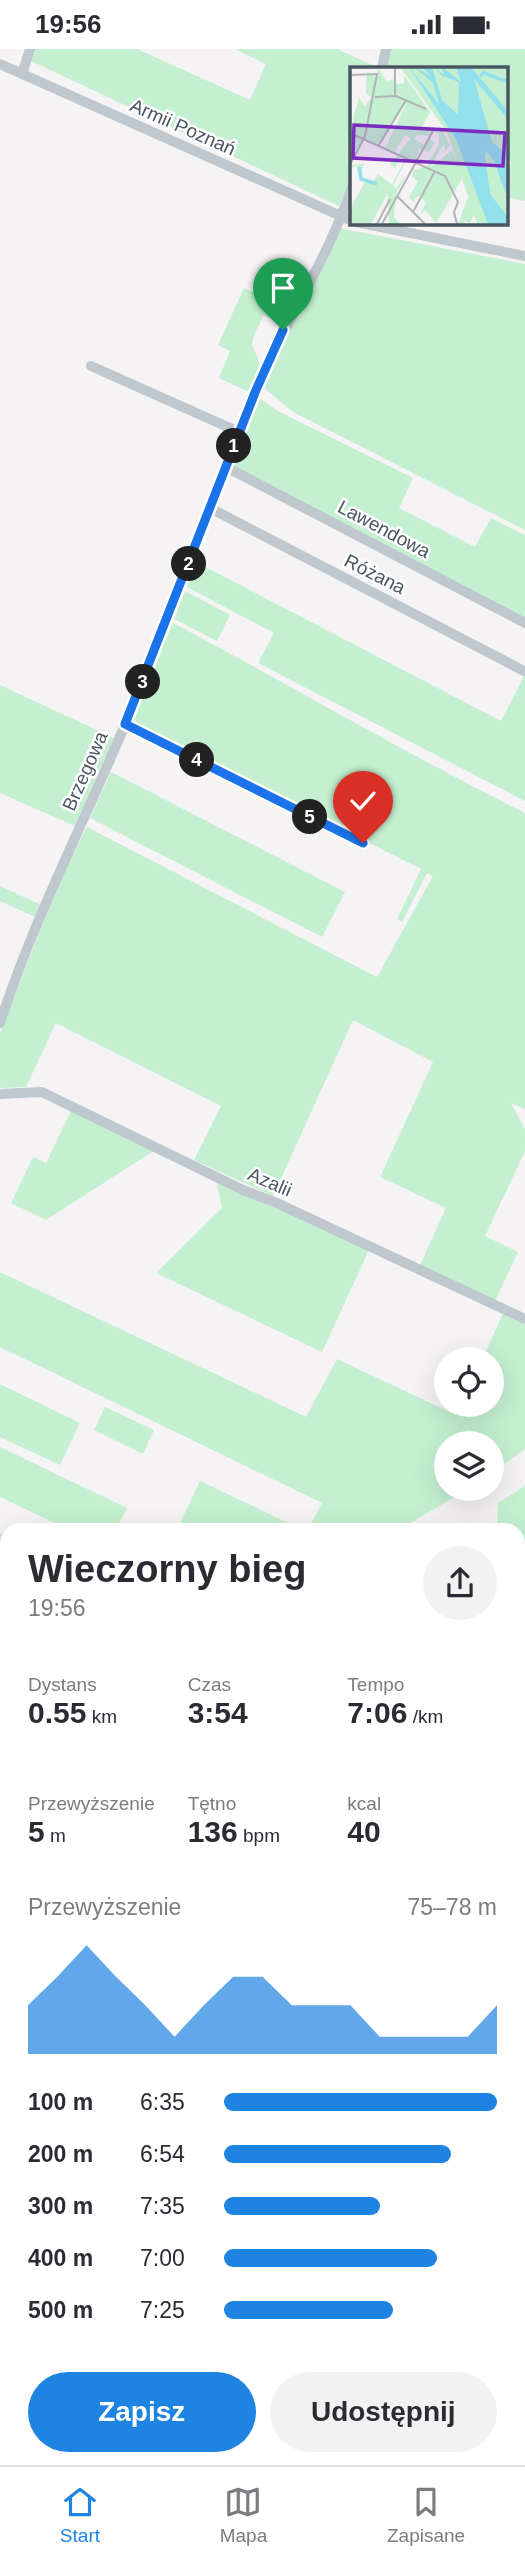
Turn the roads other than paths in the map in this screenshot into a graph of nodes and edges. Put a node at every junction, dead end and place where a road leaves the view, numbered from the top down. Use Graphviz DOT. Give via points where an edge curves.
graph roads {
  1 [pos="30,49"];
  2 [pos="386,49"];
  3 [pos="0,64"];
  4 [pos="382,67"];
  5 [pos="22,74"];
  6 [pos="350,220"];
  7 [pos="369,224"];
  8 [pos="525,256"];
  9 [pos="91,366"];
  10 [pos="239,432"];
  11 [pos="226,467"];
  12 [pos="210,508"];
  13 [pos="525,622"];
  14 [pos="524,671"];
  15 [pos="125,724"];
  16 [pos="363,843"];
  17 [pos="0,1023"];
  18 [pos="0,1094"];
  19 [pos="525,1319"];
  1 -- 5 [label="street"];
  2 -- 4 [label="street"];
  3 -- 5 [label="street, Armii Poznań"];
  5 -- 6 [label="street, Armii Poznań"];
  6 -- 10 [label="street, Brzegowa" via="283,330"];
  7 -- 8 [label="street, Armii Poznań"];
  9 -- 10 [label="street"];
  10 -- 11 [label="street, Brzegowa"];
  11 -- 12 [label="street, Brzegowa"];
  11 -- 13 [label="street, Lawendowa"];
  12 -- 14 [label="street, Różana"];
  12 -- 15 [label="street, Brzegowa"];
  15 -- 16 [label="street"];
  15 -- 17 [label="street, Brzegowa" via="39,918"];
  18 -- 19 [label="street, Azalii" via="42,1092"];
}
